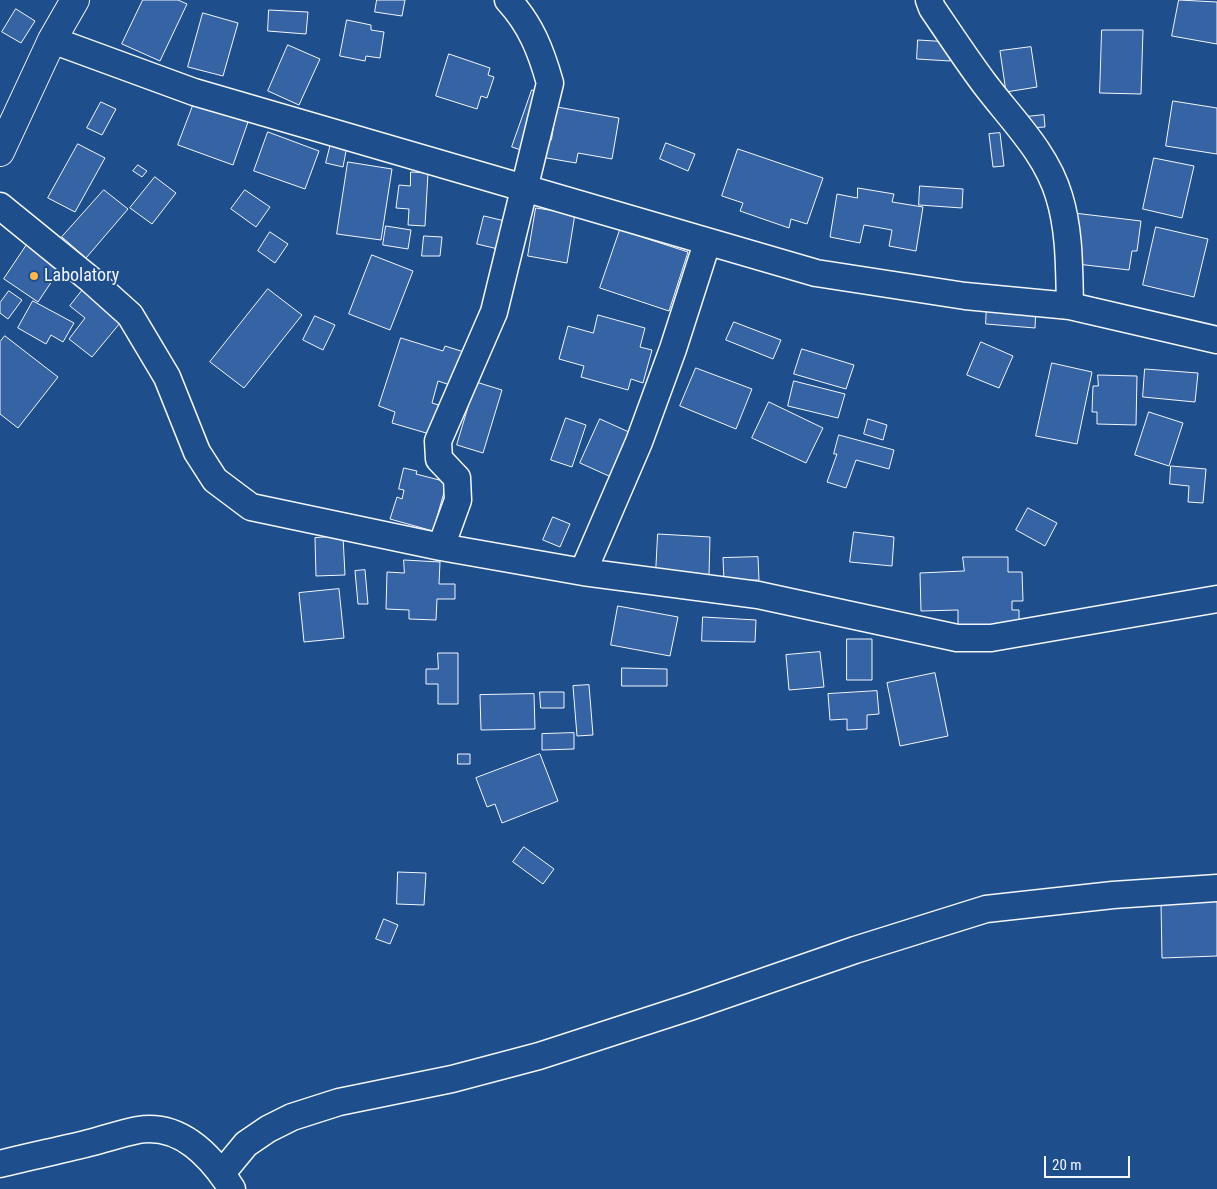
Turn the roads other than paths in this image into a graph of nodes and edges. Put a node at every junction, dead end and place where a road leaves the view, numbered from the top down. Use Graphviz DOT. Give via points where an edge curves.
graph roads {
  1 [pos="75,0"];
  2 [pos="508,0"];
  3 [pos="929,0"];
  4 [pos="52,40"];
  5 [pos="1,149"];
  6 [pos="523,187"];
  7 [pos="0,206"];
  8 [pos="708,243"];
  9 [pos="1070,306"];
  10 [pos="1217,340"];
  11 [pos="441,548"];
  12 [pos="583,572"];
  13 [pos="1217,599"];
  14 [pos="1217,888"];
  15 [pos="0,1164"];
  16 [pos="227,1181"];
  1 -- 4 [label="street"];
  2 -- 6 [label="street" via="524,18 541,50 550,83"];
  3 -- 9 [label="street" via="984,82 1034,145 1052,177 1060,198 1068,247"];
  4 -- 5 [label="street"];
  4 -- 6 [label="street" via="194,92"];
  6 -- 8 [label="street"];
  6 -- 11 [label="street" via="494,312 438,441 439,459 457,478 458,500"];
  7 -- 11 [label="street" via="130,315 166,377 197,452 215,480 251,507"];
  8 -- 9 [label="street" via="816,273 965,296"];
  8 -- 12 [label="street" via="639,442"];
  9 -- 10 [label="street"];
  11 -- 12 [label="street"];
  12 -- 13 [label="street" via="758,595 957,638 991,638"];
  14 -- 16 [label="street" via="986,909 539,1056 452,1079 339,1102 292,1117 246,1144"];
  15 -- 16 [label="street" via="140,1130 168,1131 186,1138 205,1153"];
}
